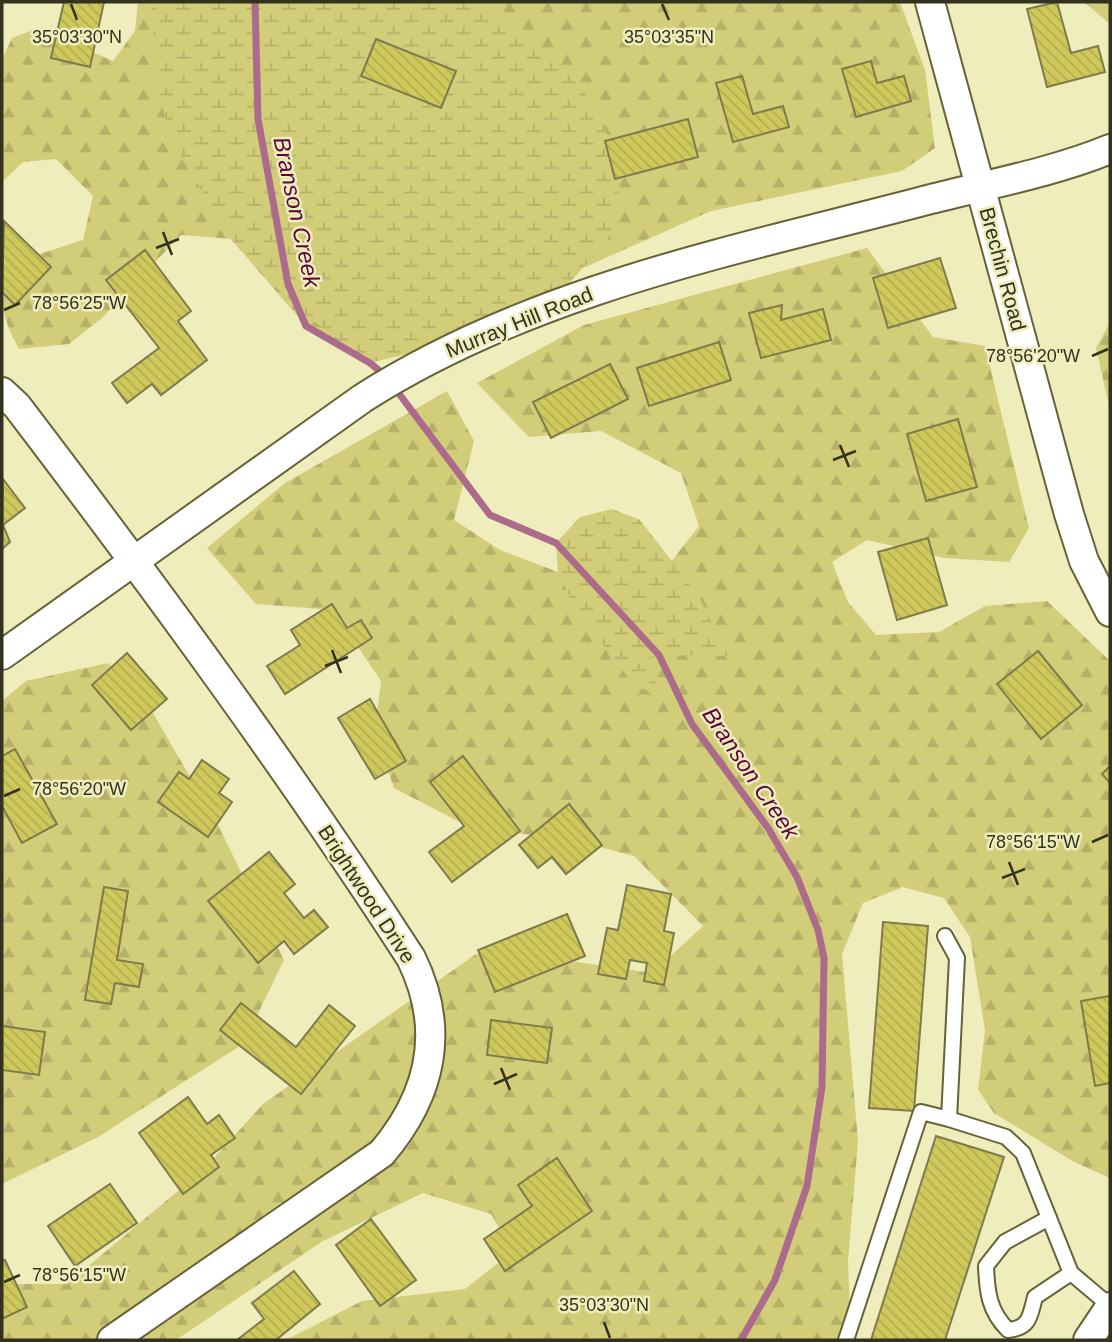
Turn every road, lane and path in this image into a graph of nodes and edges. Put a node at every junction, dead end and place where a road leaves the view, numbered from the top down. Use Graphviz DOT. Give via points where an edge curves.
graph roads {
  1 [pos="930,2"];
  2 [pos="1110,149"];
  3 [pos="981,186"];
  4 [pos="2,392"];
  5 [pos="134,560"];
  6 [pos="1110,612"];
  7 [pos="2,654"];
  8 [pos="945,936"];
  9 [pos="949,1119"];
  10 [pos="1049,1219"];
  11 [pos="1071,1273"];
  12 [pos="1110,1306"];
  13 [pos="1024,1335"];
  14 [pos="112,1340"];
  15 [pos="846,1340"];
  16 [pos="1088,1340"];
  1 -- 3 [label="street, Brechin Road"];
  2 -- 3 [label="street, Murray Hill Road"];
  3 -- 5 [label="street, Murray Hill Road" via="645,274 552,305 463,343 363,398"];
  3 -- 6 [label="street, Brechin Road" via="1069,514 1084,561"];
  4 -- 5 [label="street, Brightwood Drive"];
  5 -- 7 [label="street, Murray Hill Road"];
  5 -- 14 [label="street, Brightwood Drive" via="355,870 411,958 428,1004 430,1052 419,1099 382,1153"];
  8 -- 9 [label="lane" via="957,958"];
  9 -- 10 [label="lane" via="1006,1137 1023,1153"];
  9 -- 15 [label="lane" via="922,1112"];
  10 -- 11 [label="lane"];
  10 -- 13 [label="lane" via="1005,1242 986,1266 987,1295 996,1318 1008,1330"];
  11 -- 12 [label="lane"];
  11 -- 13 [label="lane" via="1035,1297"];
  12 -- 16 [label="street"];
}
